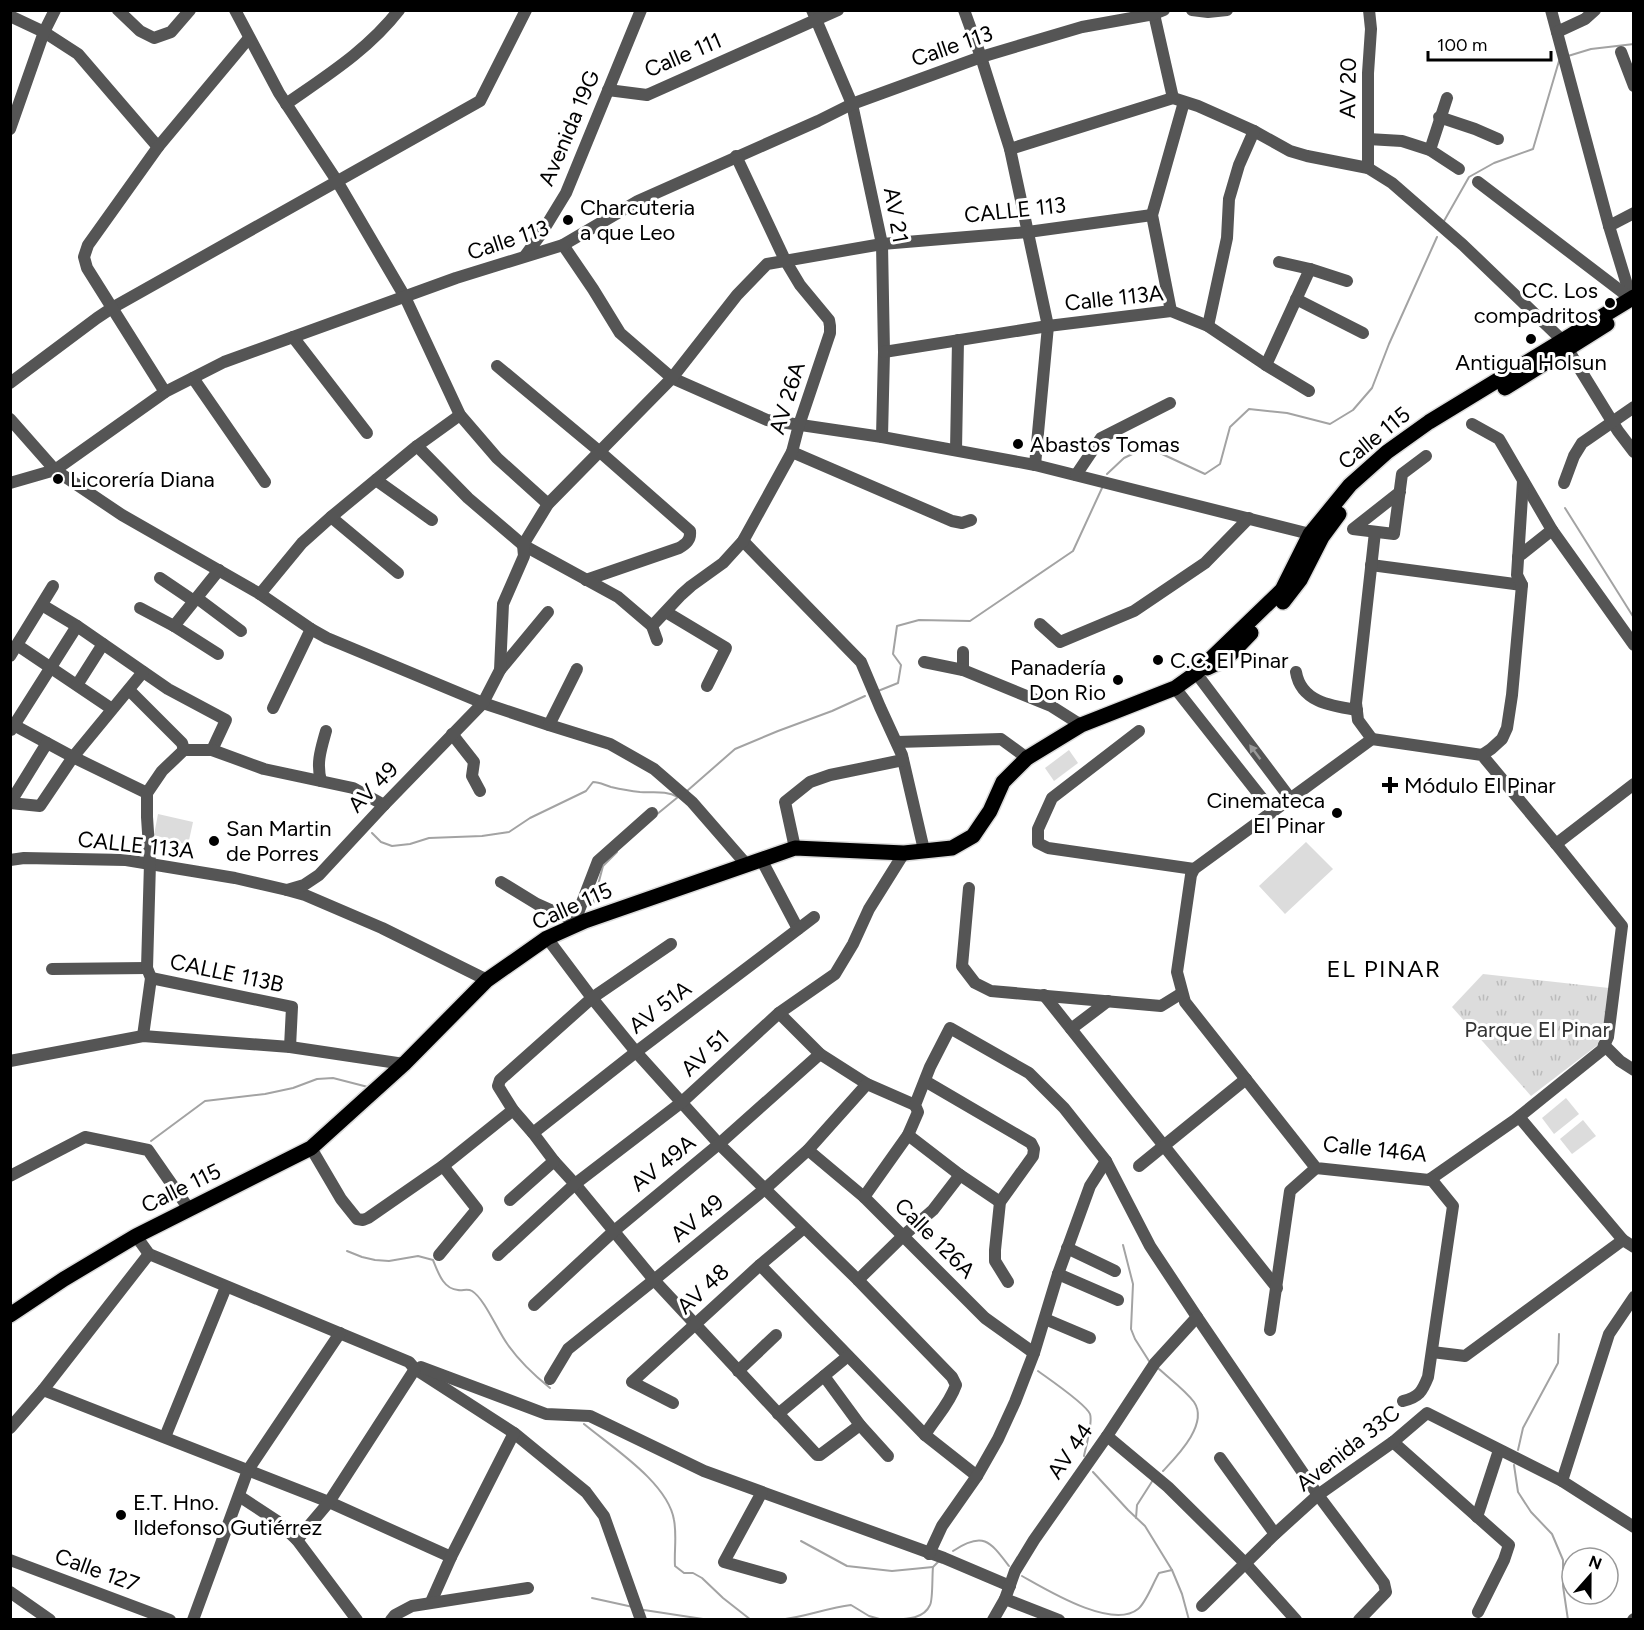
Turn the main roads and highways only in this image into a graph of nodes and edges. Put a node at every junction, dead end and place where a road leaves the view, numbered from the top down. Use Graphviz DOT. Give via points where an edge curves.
graph roads {
  1 [pos="1632,295"];
  2 [pos="10,1315"];
  1 -- 2 [label="main road, Calle 115" via="1566,344 1437,428 1358,490 1316,535 1300,580 1288,597 1226,659 1175,688 1081,725 1027,758 1003,782 973,836 952,848 904,853 795,848 574,924 487,980 404,1064 312,1148 136,1236"];
}
